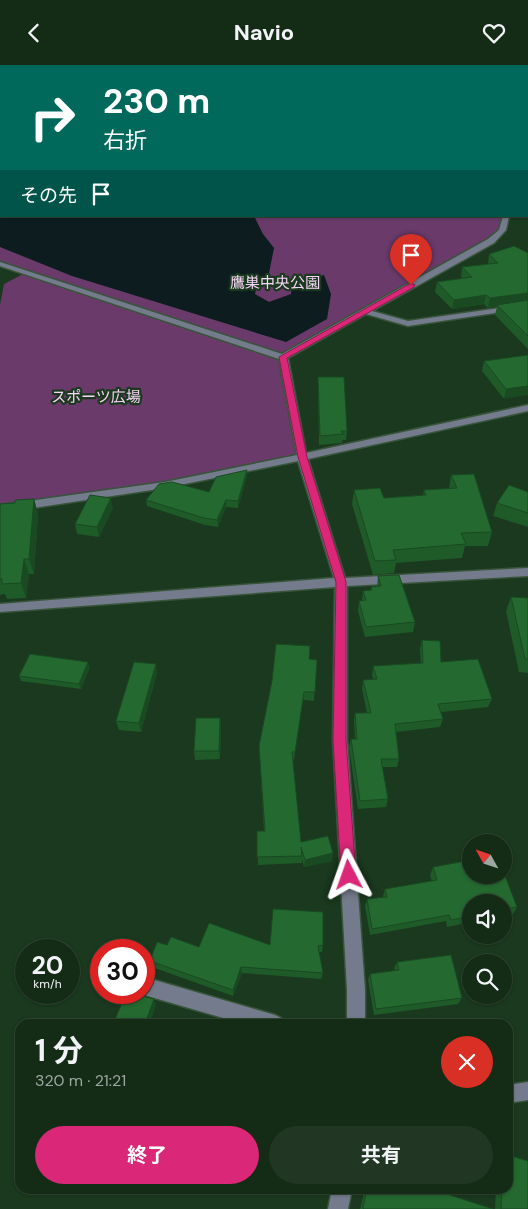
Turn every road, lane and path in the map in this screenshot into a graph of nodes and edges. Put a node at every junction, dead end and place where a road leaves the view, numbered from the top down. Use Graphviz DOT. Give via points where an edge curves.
graph roads {
  1 [pos="506,217"];
  2 [pos="0,264"];
  3 [pos="528,306"];
  4 [pos="363,311"];
  5 [pos="283,357"];
  6 [pos="528,408"];
  7 [pos="302,457"];
  8 [pos="0,509"];
  9 [pos="528,572"];
  10 [pos="341,582"];
  11 [pos="0,608"];
  12 [pos="155,989"];
  13 [pos="258,1019"];
  14 [pos="356,1019"];
  15 [pos="528,1091"];
  16 [pos="513,1093"];
  17 [pos="341,1194"];
  18 [pos="338,1209"];
  1 -- 4 [label="street" via="506,225 500,235 491,241"];
  2 -- 5 [label="street"];
  3 -- 4 [label="street" via="408,324"];
  4 -- 5 [label="street"];
  5 -- 7 [label="street"];
  6 -- 7 [label="street" via="449,422"];
  7 -- 8 [label="street" via="165,485"];
  7 -- 10 [label="street"];
  9 -- 10 [label="street"];
  10 -- 11 [label="street"];
  10 -- 14 [label="street" via="340,740"];
  12 -- 13 [label="street"];
  15 -- 16 [label="street"];
  17 -- 18 [label="street"];
}
